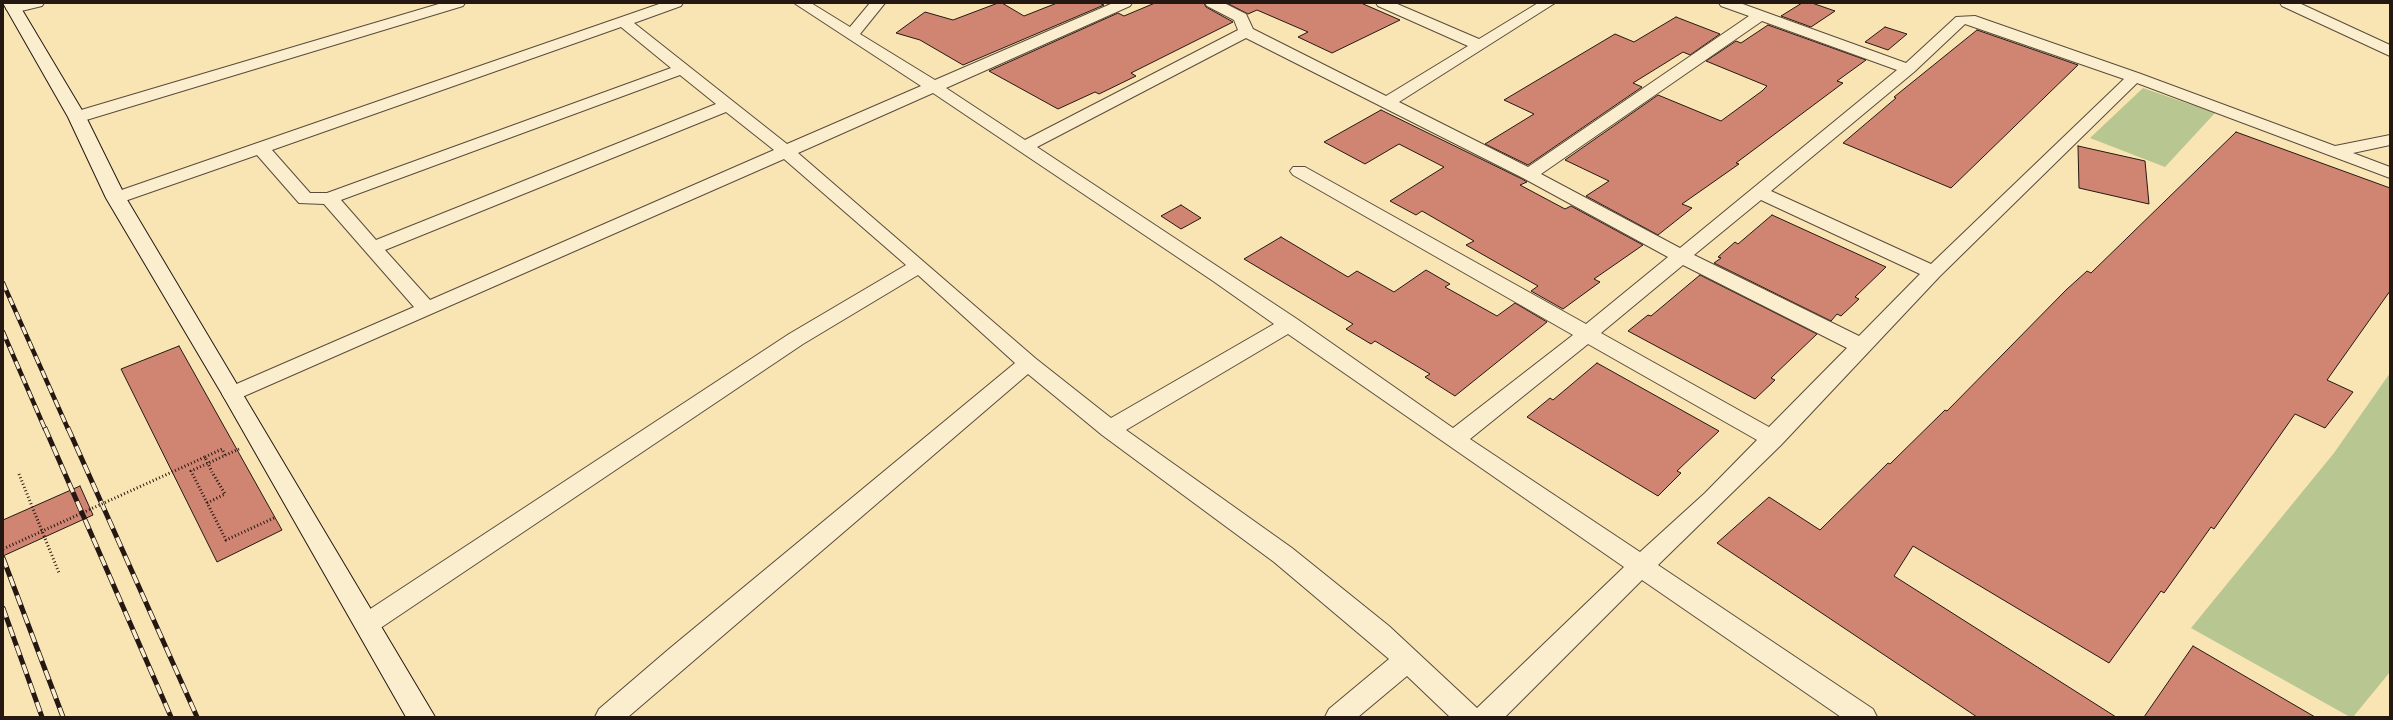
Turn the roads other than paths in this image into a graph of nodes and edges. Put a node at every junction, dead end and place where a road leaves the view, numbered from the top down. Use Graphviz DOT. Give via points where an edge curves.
graph roads {
  1 [pos="38,3"];
  2 [pos="458,3"];
  3 [pos="676,3"];
  4 [pos="801,3"];
  5 [pos="878,3"];
  6 [pos="1125,3"];
  7 [pos="1212,3"];
  8 [pos="1384,3"];
  9 [pos="1548,3"];
  10 [pos="1726,3"];
  11 [pos="2287,3"];
  12 [pos="12,6"];
  13 [pos="1761,15"];
  14 [pos="622,21"];
  15 [pos="1246,32"];
  16 [pos="851,34"];
  17 [pos="1480,45"];
  18 [pos="2390,51"];
  19 [pos="683,69"];
  20 [pos="1908,69"];
  21 [pos="2135,77"];
  22 [pos="934,87"];
  23 [pos="1386,103"];
  24 [pos="728,105"];
  25 [pos="77,117"];
  26 [pos="2390,140"];
  27 [pos="1024,147"];
  28 [pos="261,148"];
  29 [pos="2337,151"];
  30 [pos="785,152"];
  31 [pos="1299,171"];
  32 [pos="2390,173"];
  33 [pos="1529,174"];
  34 [pos="1758,192"];
  35 [pos="116,198"];
  36 [pos="329,198"];
  37 [pos="373,248"];
  38 [pos="1680,256"];
  39 [pos="919,266"];
  40 [pos="1933,272"];
  41 [pos="427,309"];
  42 [pos="1290,324"];
  43 [pos="1587,334"];
  44 [pos="1861,346"];
  45 [pos="1028,363"];
  46 [pos="233,394"];
  47 [pos="1110,429"];
  48 [pos="1454,439"];
  49 [pos="1773,439"];
  50 [pos="1641,566"];
  51 [pos="366,624"];
  52 [pos="1407,660"];
  53 [pos="421,717"];
  54 [pos="609,717"];
  55 [pos="1339,717"];
  56 [pos="1468,717"];
  57 [pos="1486,717"];
  58 [pos="1863,717"];
  1 -- 12 [label="street"];
  2 -- 25 [label="street"];
  3 -- 14 [label="street"];
  4 -- 16 [label="street"];
  5 -- 16 [label="street"];
  6 -- 22 [label="street"];
  7 -- 15 [label="street" via="1241,18"];
  8 -- 17 [label="street"];
  9 -- 17 [label="street"];
  10 -- 13 [label="street"];
  11 -- 18 [label="street"];
  12 -- 25 [label="street"];
  13 -- 20 [label="street"];
  13 -- 33 [label="street"];
  14 -- 19 [label="street"];
  14 -- 28 [label="street"];
  15 -- 23 [label="street"];
  15 -- 27 [label="street"];
  16 -- 22 [label="street"];
  17 -- 23 [label="street"];
  19 -- 24 [label="street"];
  19 -- 36 [label="street"];
  20 -- 21 [label="street" via="1961,20 1970,19"];
  20 -- 34 [label="street"];
  21 -- 29 [label="street"];
  21 -- 40 [label="street"];
  22 -- 27 [label="street"];
  22 -- 30 [label="street"];
  23 -- 33 [label="street"];
  24 -- 30 [label="street"];
  24 -- 37 [label="street"];
  25 -- 35 [label="street"];
  26 -- 29 [label="street"];
  27 -- 42 [label="street"];
  28 -- 35 [label="street"];
  28 -- 36 [label="street" via="305,199"];
  29 -- 32 [label="street"];
  30 -- 39 [label="street"];
  30 -- 41 [label="street"];
  31 -- 43 [label="street"];
  33 -- 38 [label="street"];
  34 -- 38 [label="street"];
  34 -- 40 [label="street"];
  35 -- 46 [label="street"];
  36 -- 37 [label="street"];
  37 -- 41 [label="street"];
  38 -- 43 [label="street"];
  38 -- 44 [label="street"];
  39 -- 45 [label="street"];
  39 -- 51 [label="street" via="796,338"];
  40 -- 44 [label="street"];
  41 -- 46 [label="street"];
  42 -- 47 [label="street"];
  42 -- 48 [label="street"];
  43 -- 48 [label="street"];
  43 -- 49 [label="street"];
  44 -- 49 [label="street"];
  45 -- 47 [label="street"];
  45 -- 54 [label="street"];
  46 -- 51 [label="street"];
  47 -- 52 [label="street" via="1283,555 1380,634"];
  48 -- 50 [label="street"];
  49 -- 50 [label="street"];
  50 -- 57 [label="street"];
  50 -- 58 [label="street"];
  51 -- 53 [label="street"];
  52 -- 55 [label="street"];
  52 -- 56 [label="street"];
}
